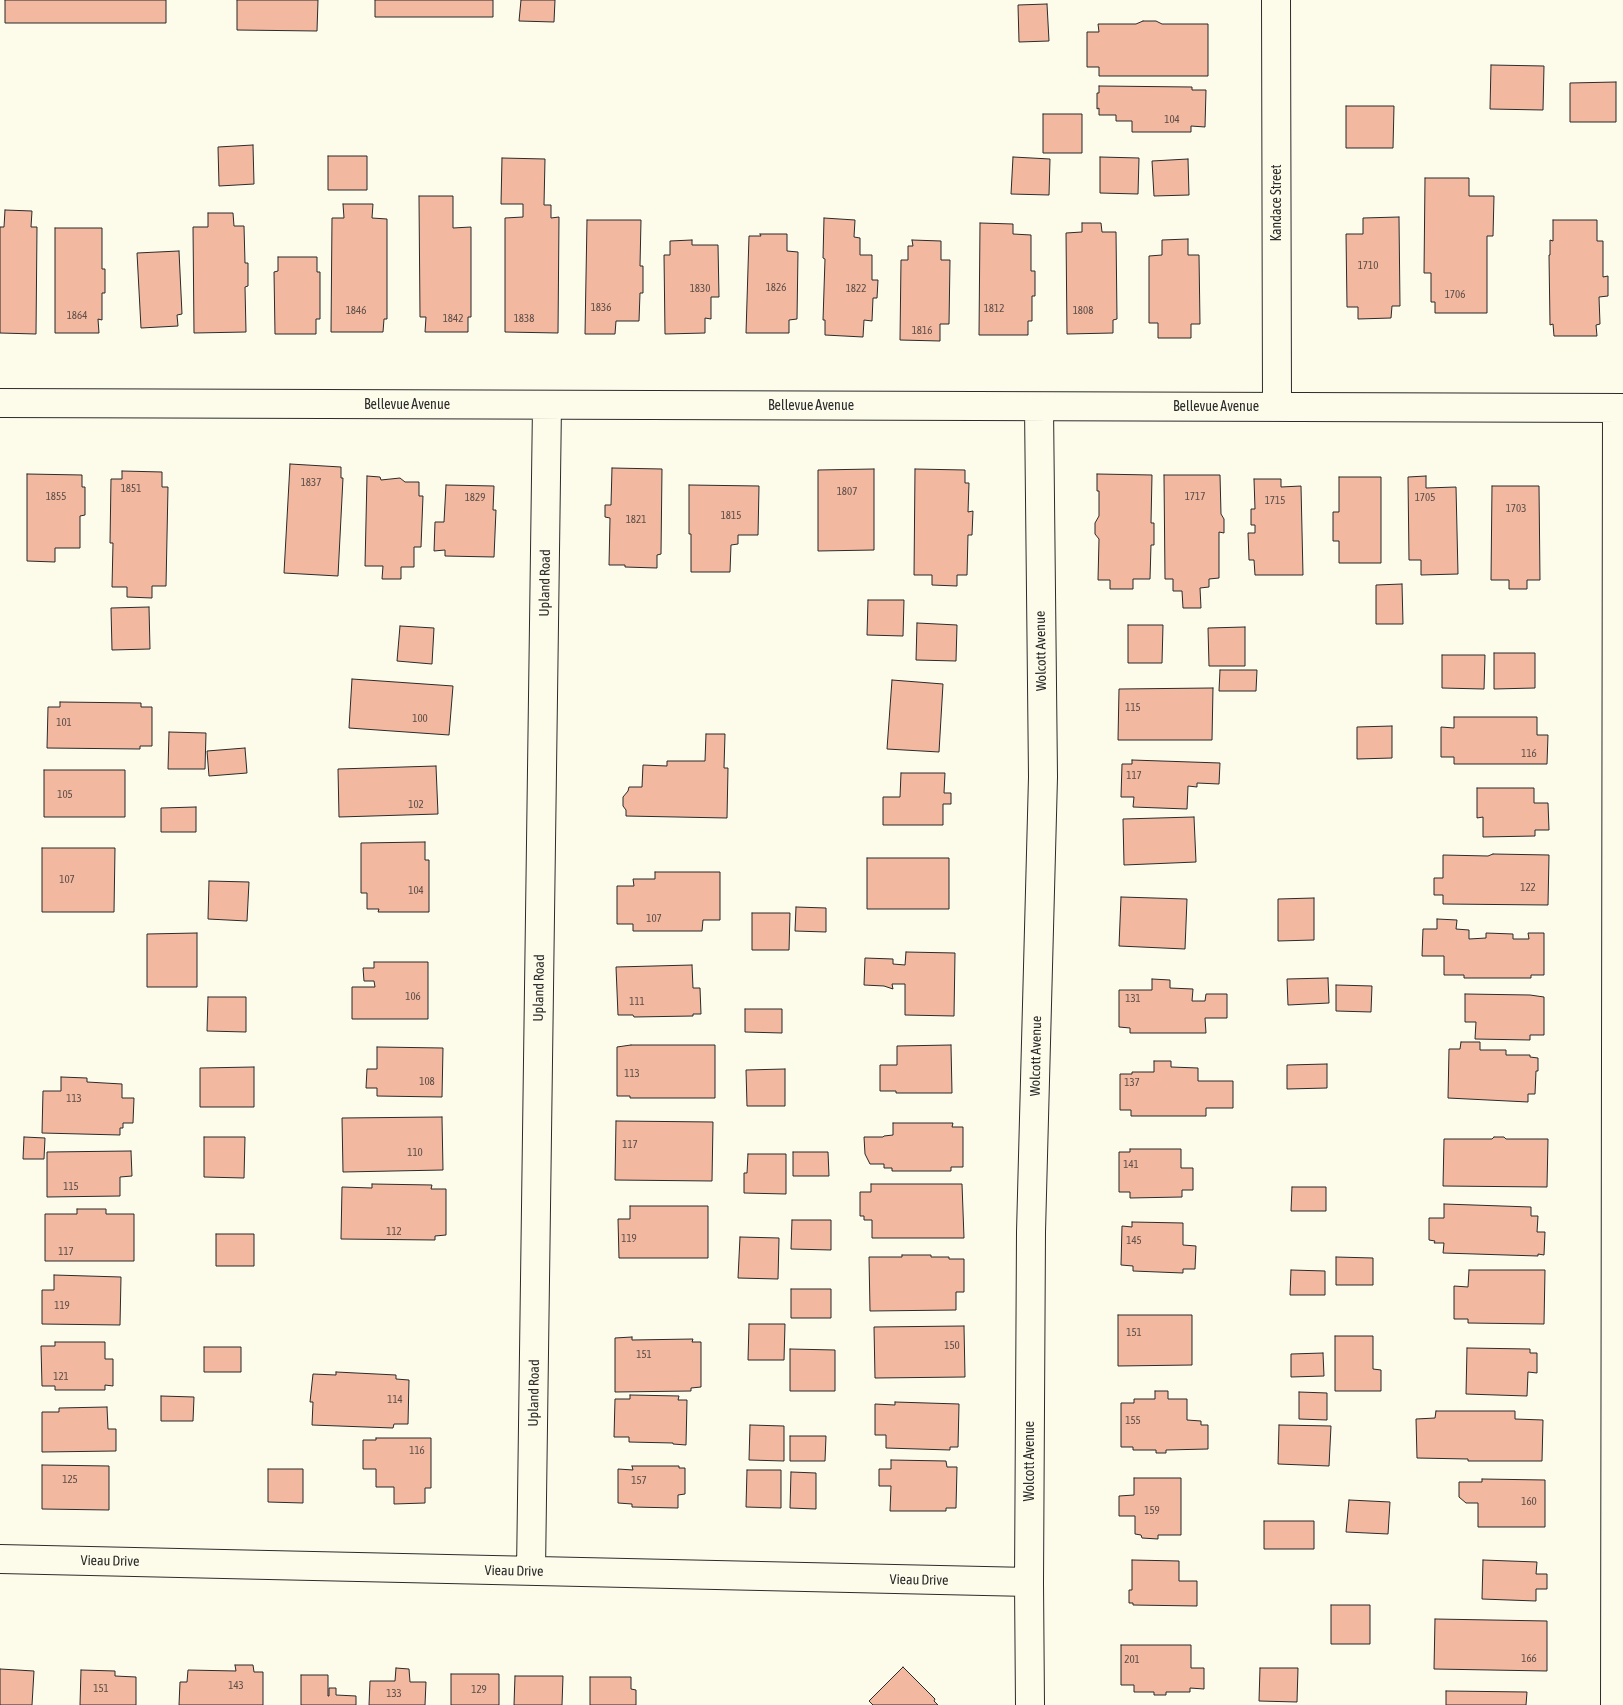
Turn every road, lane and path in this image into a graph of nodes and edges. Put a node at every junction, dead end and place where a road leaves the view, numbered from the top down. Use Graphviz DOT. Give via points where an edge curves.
graph roads {
  1 [pos="1276,0"];
  2 [pos="0,402"];
  3 [pos="547,405"];
  4 [pos="1039,407"];
  5 [pos="1277,407"];
  6 [pos="1620,408"];
  7 [pos="0,1559"];
  8 [pos="531,1571"];
  9 [pos="1029,1582"];
  10 [pos="1030,1705"];
  11 [pos="1615,1705"];
  1 -- 5 [label="street, Kandace Street"];
  2 -- 3 [label="street, Bellevue Avenue"];
  3 -- 4 [label="street, Bellevue Avenue"];
  3 -- 8 [label="street, Upland Road"];
  4 -- 5 [label="street, Bellevue Avenue"];
  4 -- 9 [label="street, Wolcott Avenue" via="1043,776 1032,1232"];
  5 -- 6 [label="street, Bellevue Avenue"];
  6 -- 11 [label="street"];
  7 -- 8 [label="street, Vieau Drive"];
  8 -- 9 [label="street, Vieau Drive"];
  9 -- 10 [label="street, Wolcott Avenue"];
}
